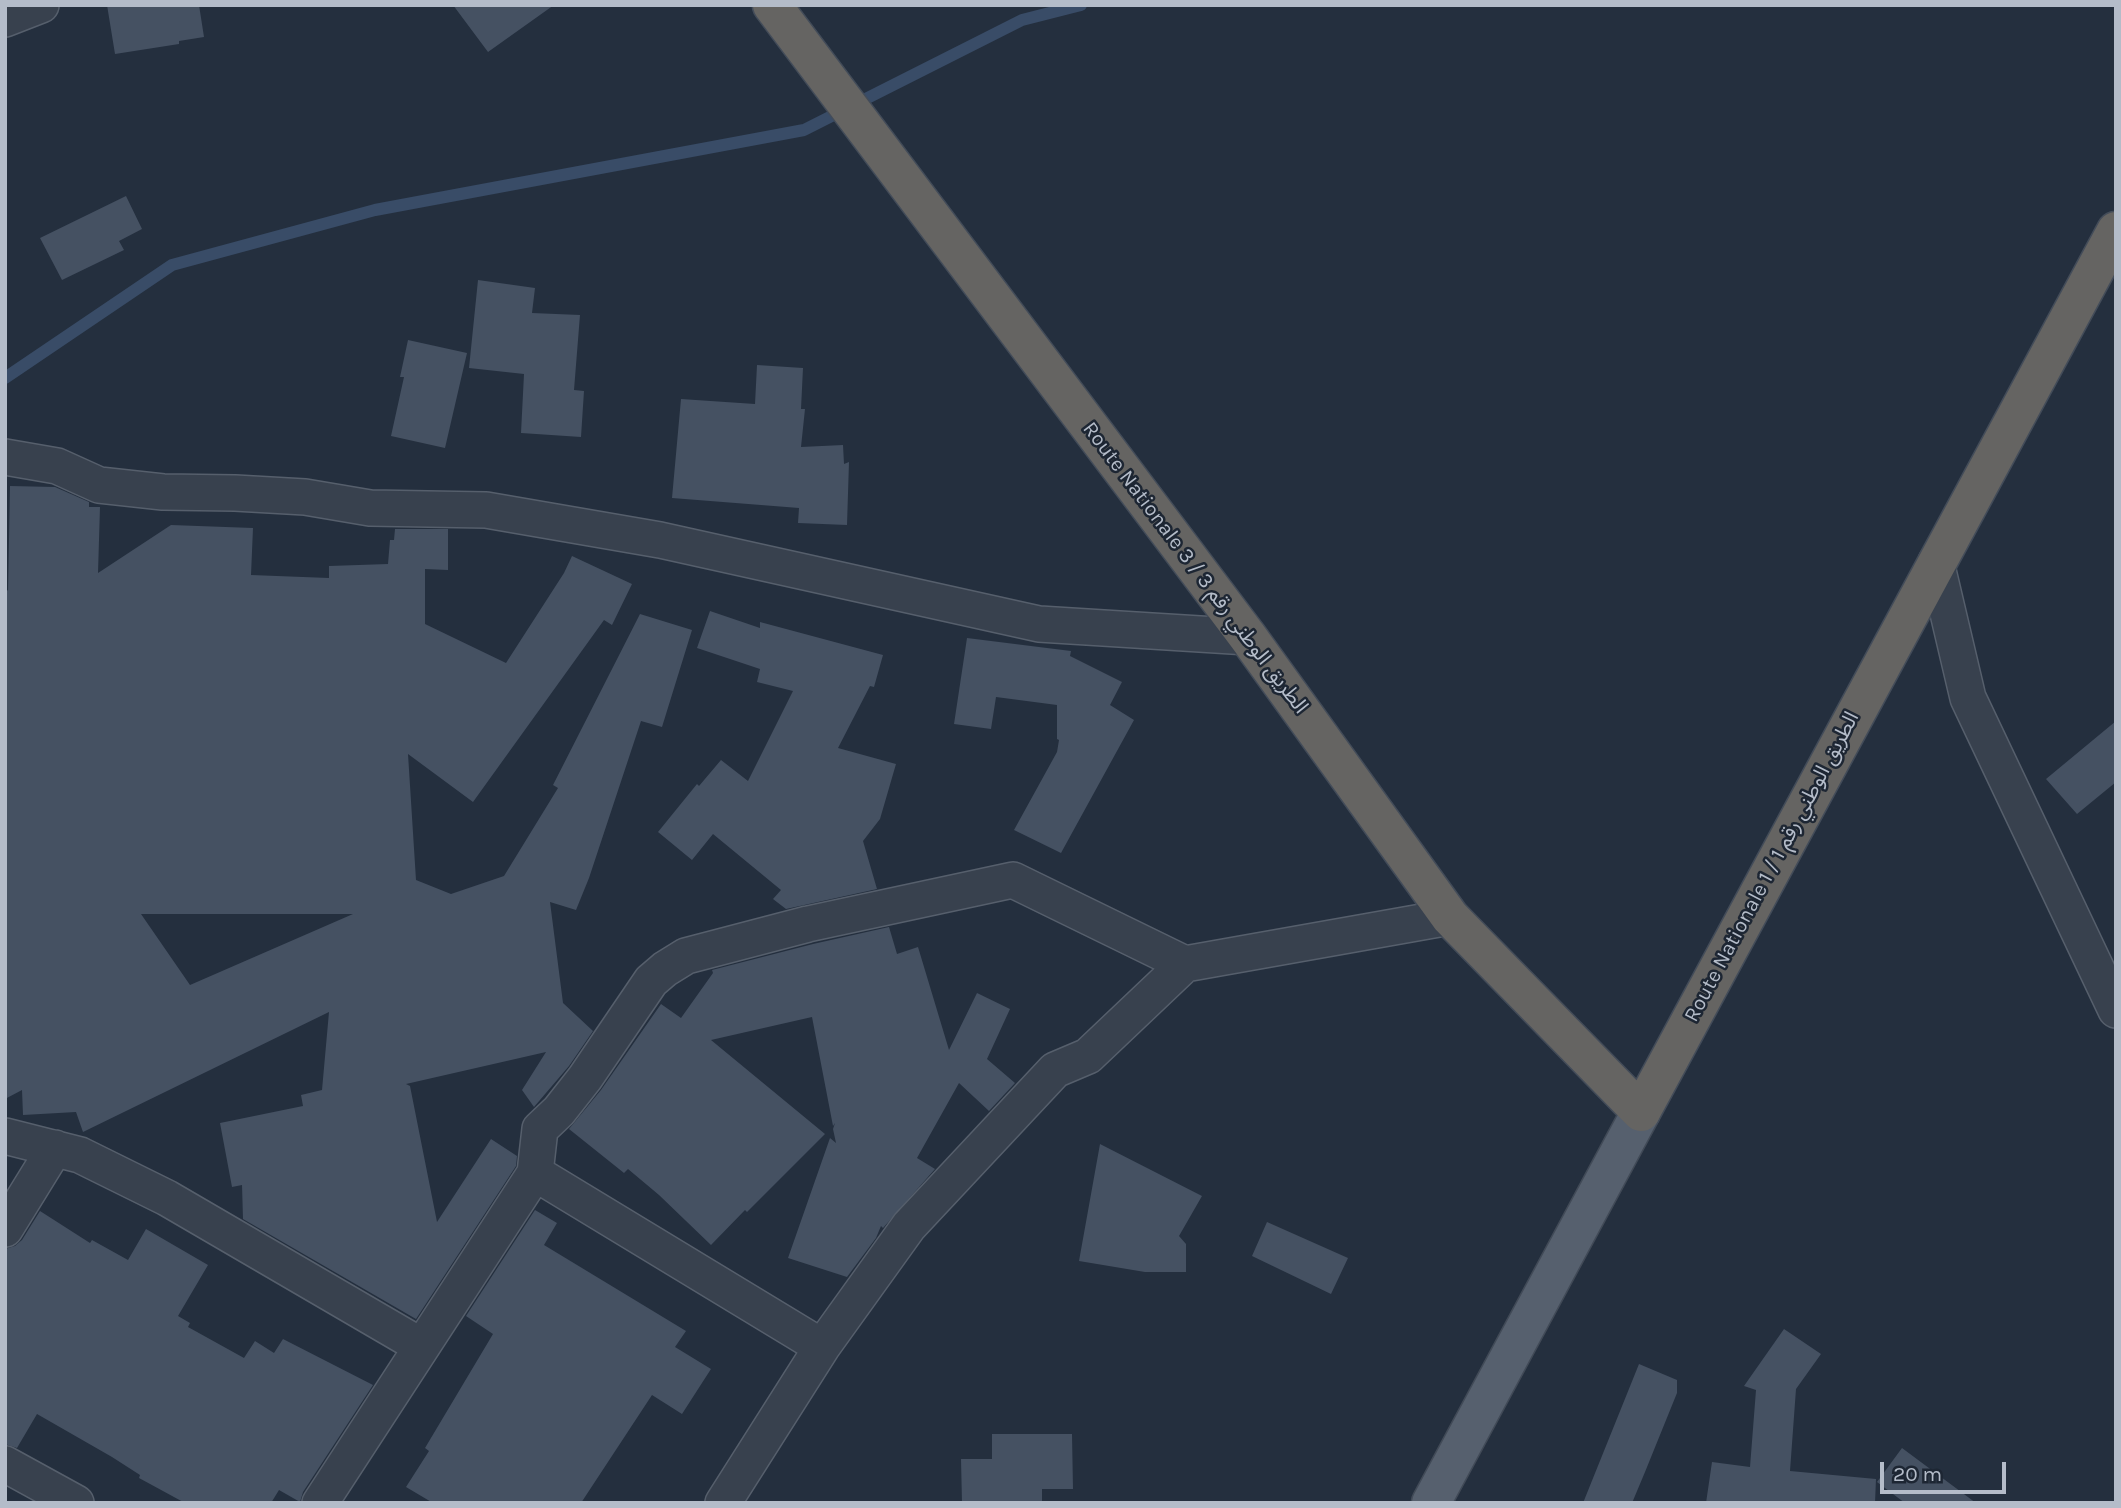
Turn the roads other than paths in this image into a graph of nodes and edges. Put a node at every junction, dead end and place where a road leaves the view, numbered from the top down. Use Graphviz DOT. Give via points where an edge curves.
graph roads {
  1 [pos="41,5"];
  2 [pos="772,5"];
  3 [pos="5,19"];
  4 [pos="2116,231"];
  5 [pos="5,457"];
  6 [pos="1936,562"];
  7 [pos="1248,637"];
  8 [pos="1450,917"];
  9 [pos="1185,964"];
  10 [pos="2116,1010"];
  11 [pos="1641,1111"];
  12 [pos="5,1136"];
  13 [pos="55,1148"];
  14 [pos="535,1173"];
  15 [pos="5,1229"];
  16 [pos="421,1346"];
  17 [pos="822,1347"];
  18 [pos="5,1464"];
  19 [pos="76,1503"];
  20 [pos="320,1503"];
  21 [pos="723,1503"];
  22 [pos="1431,1503"];
  1 -- 3 [label="street"];
  2 -- 7 [label="highway, Route Nationale 3 / الطريق الوطني رقم 3"];
  4 -- 6 [label="highway, Route Nationale 1 / الطريق الوطني رقم 1"];
  5 -- 7 [label="street" via="57,466 99,485 305,497 370,508 486,510 673,543 1039,624"];
  6 -- 10 [label="street" via="1968,698"];
  6 -- 11 [label="highway, Route Nationale 1 / الطريق الوطني رقم 1"];
  7 -- 8 [label="highway, Route Nationale 3 / الطريق الوطني رقم 3"];
  8 -- 9 [label="street"];
  8 -- 11 [label="highway, Route Nationale 3 / الطريق الوطني رقم 3"];
  9 -- 14 [label="street" via="1013,880 685,956 650,981 585,1078 540,1129"];
  9 -- 17 [label="street" via="1088,1056 1055,1070 1029,1095 909,1226"];
  11 -- 22 [label="main road, Route Nationale 1 / الطريق الوطني رقم 1"];
  12 -- 13 [label="street"];
  13 -- 15 [label="street"];
  13 -- 16 [label="street" via="80,1155 167,1198"];
  14 -- 16 [label="street"];
  14 -- 17 [label="street"];
  16 -- 20 [label="street"];
  17 -- 21 [label="street"];
  18 -- 19 [label="street"];
}
